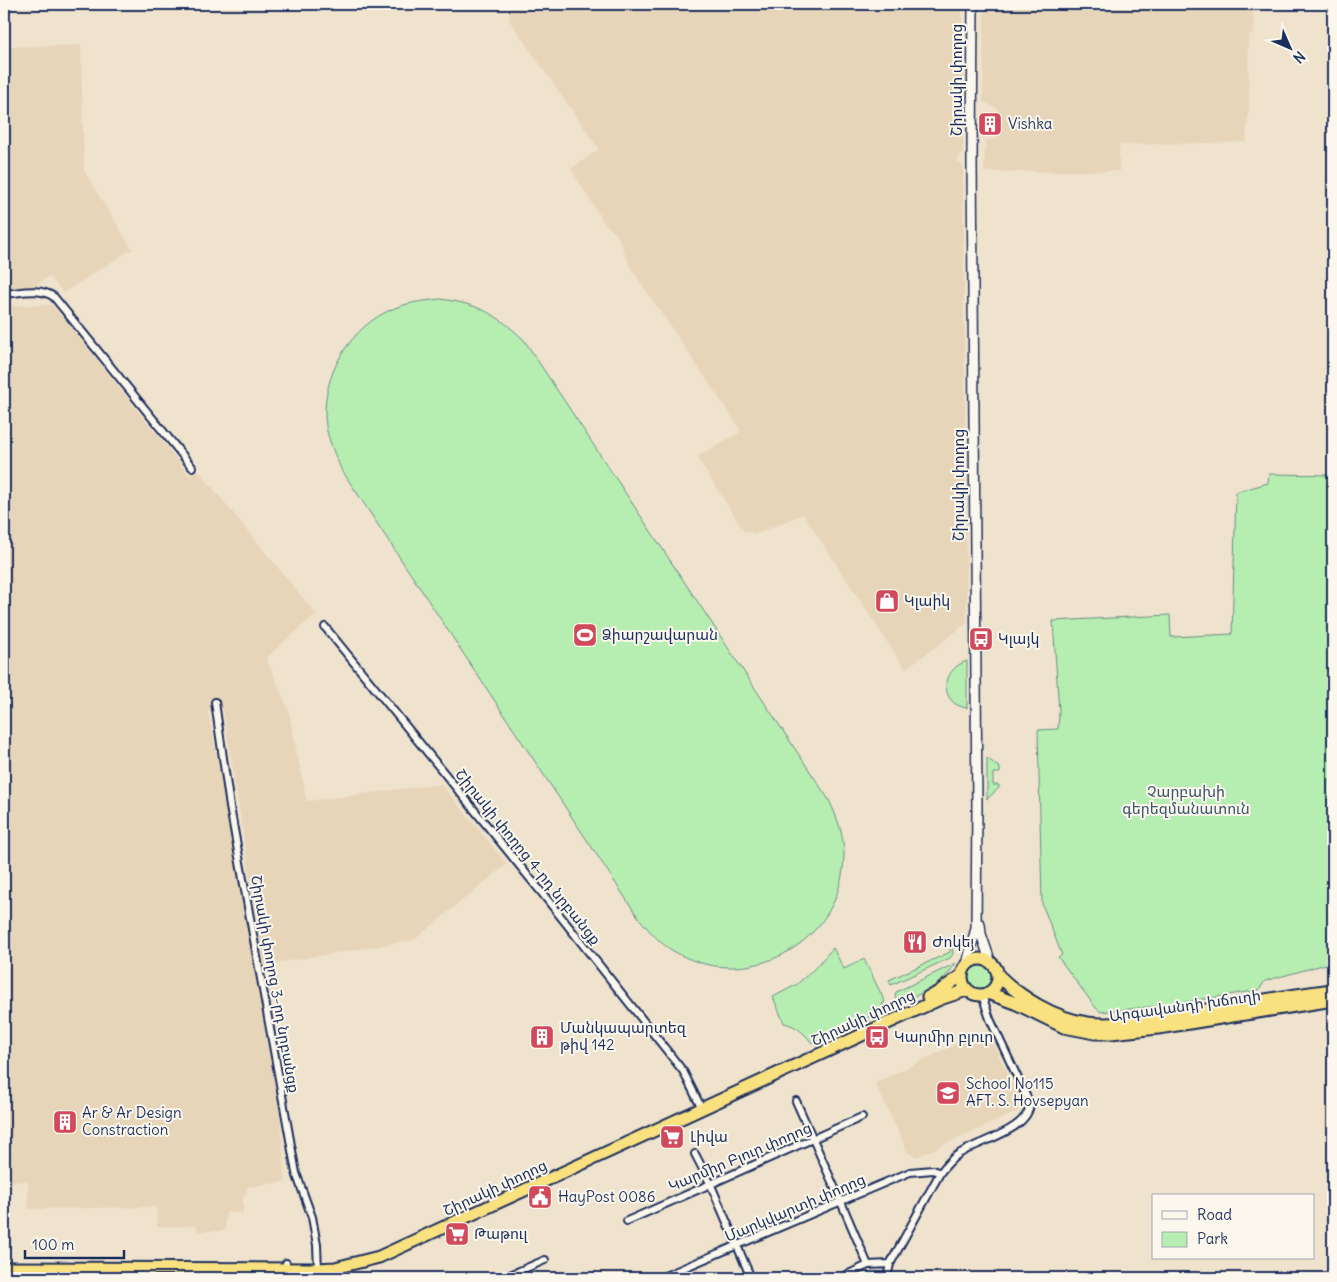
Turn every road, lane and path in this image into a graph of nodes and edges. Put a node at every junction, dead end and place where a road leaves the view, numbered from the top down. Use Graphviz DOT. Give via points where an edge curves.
graph roads {
  1 [pos="974,4"];
  2 [pos="4,294"];
  3 [pos="192,467"];
  4 [pos="326,627"];
  5 [pos="216,702"];
  6 [pos="991,963"];
  7 [pos="964,969"];
  8 [pos="998,975"];
  9 [pos="967,990"];
  10 [pos="1333,990"];
  11 [pos="985,994"];
  12 [pos="1333,1000"];
  13 [pos="796,1101"];
  14 [pos="701,1106"];
  15 [pos="862,1117"];
  16 [pos="812,1140"];
  17 [pos="695,1154"];
  18 [pos="940,1173"];
  19 [pos="710,1183"];
  20 [pos="841,1202"];
  21 [pos="627,1221"];
  22 [pos="737,1247"];
  23 [pos="4,1260"];
  24 [pos="545,1260"];
  25 [pos="890,1264"];
  26 [pos="868,1265"];
  27 [pos="318,1266"];
  28 [pos="4,1268"];
  29 [pos="285,1270"];
  30 [pos="53,1273"];
  31 [pos="503,1278"];
  32 [pos="660,1278"];
  33 [pos="750,1278"];
  34 [pos="840,1278"];
  35 [pos="887,1278"];
  1 -- 6 [label="main road, Շիրակի փողոց" via="980,928"];
  1 -- 7 [label="main road, Շիրակի փողոց" via="976,928"];
  2 -- 3 [label="street" via="38,291 54,297"];
  4 -- 14 [label="street, Շիրակի փողոց 4-րդ նրբանցք" via="678,1064"];
  5 -- 27 [label="street, Շիրակի փողոց 3-րդ նրբանցք" via="230,807 296,1172 312,1217"];
  6 -- 7 [label="highway" via="977,959"];
  6 -- 8 [label="highway, Շիրակի փողոց"];
  7 -- 9 [label="highway" via="963,985"];
  7 -- 14 [label="highway, Շիրակի փողոց" via="938,993"];
  8 -- 10 [label="highway, Արգավանդի խճուղի" via="1045,1008 1070,1019 1096,1024 1132,1022"];
  8 -- 11 [label="highway" via="996,986"];
  9 -- 11 [label="highway" via="973,994"];
  9 -- 14 [label="highway, Շիրակի փողոց" via="940,999"];
  11 -- 12 [label="highway, Արգավանդի խճուղի" via="1015,1002 1064,1027 1095,1033 1158,1028"];
  11 -- 18 [label="street" via="990,1019 1030,1109 1016,1126 957,1155"];
  13 -- 16 [label="street"];
  14 -- 27 [label="highway, Շիրակի փողոց" via="375,1251"];
  15 -- 16 [label="street, Կարմիր Բլուր փողոց"];
  16 -- 19 [label="street, Կարմիր Բլուր փողոց"];
  16 -- 20 [label="street"];
  17 -- 19 [label="street"];
  18 -- 20 [label="street, Մարկվարտի փողոց" via="933,1170 910,1172"];
  18 -- 25 [label="street"];
  19 -- 21 [label="street, Կարմիր Բլուր փողոց"];
  19 -- 22 [label="street"];
  20 -- 22 [label="street, Մարկվարտի փողոց"];
  20 -- 26 [label="street"];
  22 -- 32 [label="street, Մարկվարտի փողոց"];
  22 -- 33 [label="street"];
  23 -- 29 [label="highway, Շիրակի փողոց"];
  24 -- 31 [label="street"];
  25 -- 26 [label="street"];
  25 -- 35 [label="street"];
  26 -- 34 [label="street"];
  27 -- 29 [label="highway, Շիրակի փողոց"];
  28 -- 30 [label="highway, Շիրակի փողոց"];
  29 -- 30 [label="highway, Շիրակի փողոց"];
}
